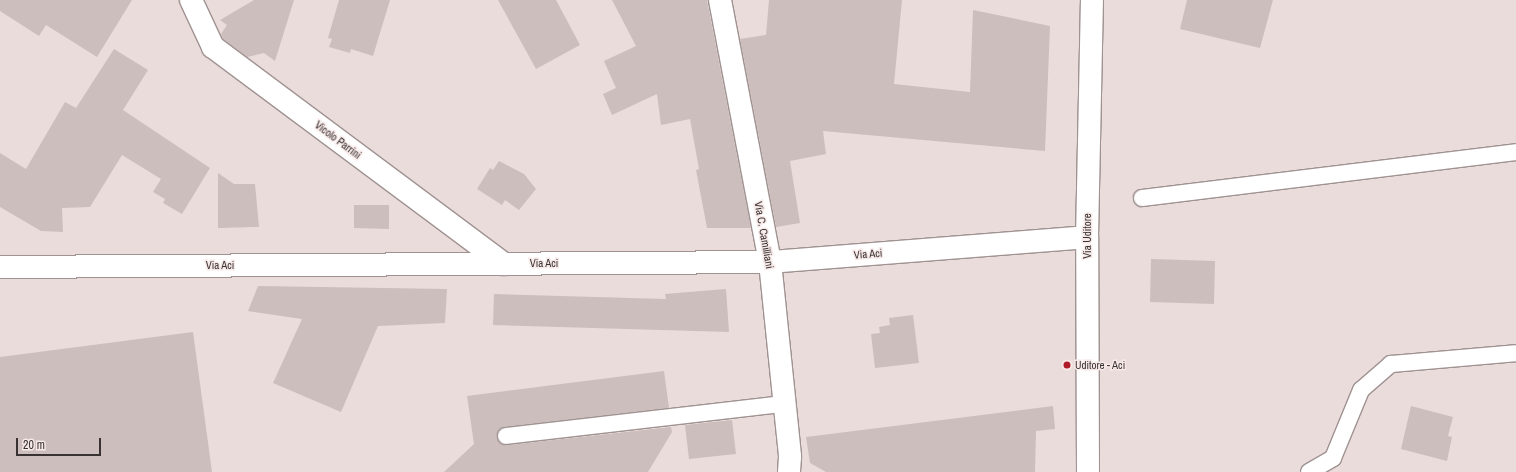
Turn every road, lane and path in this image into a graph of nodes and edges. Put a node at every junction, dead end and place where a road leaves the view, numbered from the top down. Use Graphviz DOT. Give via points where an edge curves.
graph roads {
  1 [pos="191,0"];
  2 [pos="720,0"];
  3 [pos="1092,0"];
  4 [pos="1516,152"];
  5 [pos="1142,198"];
  6 [pos="1087,237"];
  7 [pos="770,262"];
  8 [pos="504,264"];
  9 [pos="0,266"];
  10 [pos="1516,353"];
  11 [pos="784,404"];
  12 [pos="506,436"];
  13 [pos="789,472"];
  14 [pos="1088,472"];
  15 [pos="1309,472"];
  1 -- 8 [label="street, Vicolo Parrini" via="213,47"];
  2 -- 7 [label="street, Via C. Camilliani"];
  3 -- 6 [label="street, Via Uditore"];
  4 -- 5 [label="lane"];
  6 -- 7 [label="street, Via Aci"];
  6 -- 14 [label="street, Via Uditore"];
  7 -- 8 [label="street, Via Aci"];
  7 -- 11 [label="street, Via C. Camilliani"];
  8 -- 9 [label="street, Via Aci"];
  10 -- 15 [label="lane" via="1392,364 1361,390 1333,458"];
  11 -- 12 [label="lane"];
  11 -- 13 [label="street, Via C. Camilliani" via="790,457"];
}
